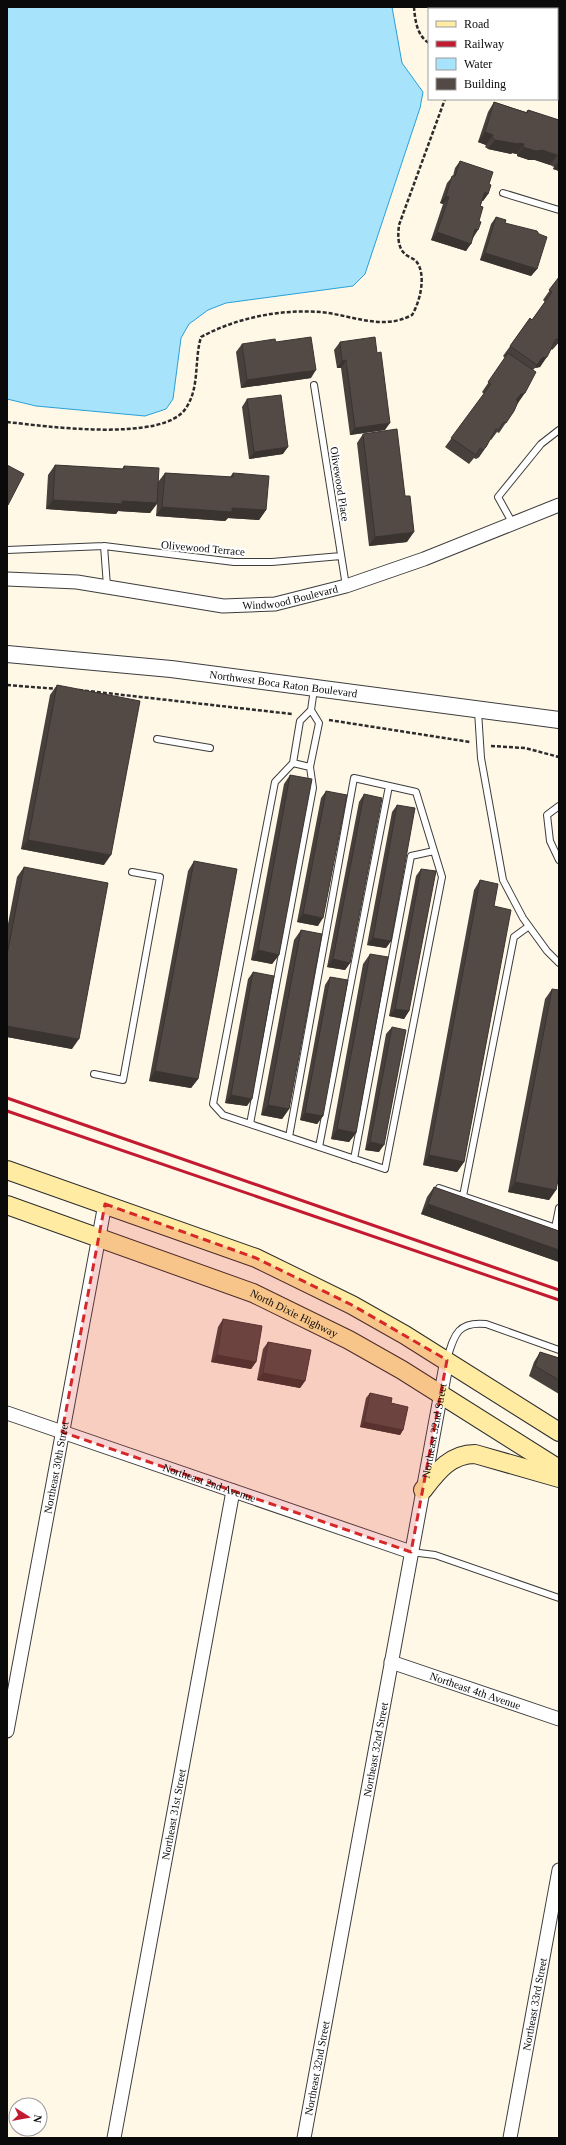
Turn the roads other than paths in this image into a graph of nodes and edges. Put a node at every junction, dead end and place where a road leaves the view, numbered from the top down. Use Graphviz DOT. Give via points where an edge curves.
graph roads {
  1 [pos="503,193"];
  2 [pos="559,210"];
  3 [pos="314,385"];
  4 [pos="559,430"];
  5 [pos="559,505"];
  6 [pos="513,524"];
  7 [pos="104,546"];
  8 [pos="7,550"];
  9 [pos="341,556"];
  10 [pos="7,579"];
  11 [pos="106,586"];
  12 [pos="346,586"];
  13 [pos="7,654"];
  14 [pos="315,688"];
  15 [pos="478,709"];
  16 [pos="311,710"];
  17 [pos="559,720"];
  18 [pos="157,739"];
  19 [pos="210,748"];
  20 [pos="293,763"];
  21 [pos="310,767"];
  22 [pos="389,786"];
  23 [pos="559,806"];
  24 [pos="434,851"];
  25 [pos="559,860"];
  26 [pos="132,872"];
  27 [pos="529,926"];
  28 [pos="559,963"];
  29 [pos="94,1074"];
  30 [pos="250,1124"];
  31 [pos="289,1137"];
  32 [pos="319,1147"];
  33 [pos="354,1159"];
  34 [pos="7,1170"];
  35 [pos="440,1188"];
  36 [pos="463,1196"];
  37 [pos="105,1204"];
  38 [pos="7,1205"];
  39 [pos="559,1208"];
  40 [pos="557,1229"];
  41 [pos="98,1238"];
  42 [pos="559,1350"];
  43 [pos="447,1360"];
  44 [pos="441,1393"];
  45 [pos="7,1413"];
  46 [pos="62,1432"];
  47 [pos="559,1432"];
  48 [pos="559,1469"];
  49 [pos="559,1478"];
  50 [pos="423,1490"];
  51 [pos="233,1491"];
  52 [pos="412,1552"];
  53 [pos="559,1598"];
  54 [pos="391,1662"];
  55 [pos="559,1719"];
  56 [pos="7,1731"];
  57 [pos="559,1870"];
  58 [pos="114,2138"];
  59 [pos="304,2138"];
  60 [pos="510,2138"];
  1 -- 2 [label="lane"];
  3 -- 9 [label="lane, Olivewood Place"];
  4 -- 6 [label="lane" via="541,444 498,497"];
  5 -- 6 [label="street, Windwood Boulevard"];
  6 -- 12 [label="street, Windwood Boulevard"];
  7 -- 8 [label="lane, Olivewood Terrace"];
  7 -- 9 [label="lane, Olivewood Terrace" via="234,562 272,562"];
  7 -- 11 [label="lane"];
  9 -- 12 [label="lane, Olivewood Place"];
  10 -- 11 [label="street, Windwood Boulevard" via="69,581"];
  11 -- 12 [label="street, Windwood Boulevard" via="222,606 275,604"];
  13 -- 14 [label="street, Northwest Boca Raton Boulevard" via="171,669"];
  14 -- 15 [label="street, Northwest Boca Raton Boulevard"];
  14 -- 16 [label="lane"];
  15 -- 17 [label="street, Northwest Boca Raton Boulevard"];
  15 -- 27 [label="lane" via="480,744 503,880 512,901"];
  16 -- 20 [label="lane" via="300,721"];
  16 -- 21 [label="lane" via="318,723"];
  18 -- 19 [label="lane"];
  20 -- 21 [label="lane"];
  20 -- 30 [label="lane" via="275,782 213,1104 223,1115"];
  21 -- 30 [label="lane" via="313,788"];
  22 -- 24 [label="lane" via="416,792"];
  22 -- 31 [label="lane" via="354,778"];
  22 -- 32 [label="lane"];
  23 -- 25 [label="lane" via="547,815 550,841"];
  24 -- 33 [label="lane" via="411,856"];
  24 -- 33 [label="lane" via="442,877 385,1169"];
  26 -- 29 [label="lane" via="160,877 123,1080"];
  27 -- 28 [label="lane"];
  27 -- 36 [label="lane" via="514,937"];
  30 -- 31 [label="lane"];
  31 -- 32 [label="lane"];
  32 -- 33 [label="lane"];
  34 -- 37 [label="main road"];
  35 -- 36 [label="lane"];
  36 -- 40 [label="lane"];
  37 -- 41 [label="street, Northeast 30th Street"];
  37 -- 43 [label="main road" via="256,1258 352,1305"];
  38 -- 41 [label="main road, North Dixie Highway"];
  39 -- 40 [label="lane"];
  41 -- 44 [label="main road, North Dixie Highway" via="253,1293 349,1340"];
  41 -- 46 [label="street, Northeast 30th Street"];
  42 -- 43 [label="lane" via="486,1324 476,1323 463,1326 459,1330 452,1340"];
  43 -- 44 [label="street, Northeast 32nd Street"];
  43 -- 47 [label="main road"];
  44 -- 48 [label="main road, North Dixie Highway"];
  44 -- 50 [label="street, Northeast 32nd Street"];
  45 -- 46 [label="street, Northeast 2nd Avenue"];
  46 -- 51 [label="street, Northeast 2nd Avenue"];
  46 -- 56 [label="street, Northeast 30th Street"];
  49 -- 50 [label="main road" via="475,1454 464,1454 453,1458 439,1469"];
  50 -- 52 [label="street, Northeast 32nd Street"];
  51 -- 52 [label="street, Northeast 2nd Avenue"];
  51 -- 58 [label="street, Northeast 31st Street"];
  52 -- 53 [label="lane" via="435,1554"];
  52 -- 54 [label="street, Northeast 32nd Street"];
  54 -- 55 [label="street, Northeast 4th Avenue"];
  54 -- 59 [label="street, Northeast 32nd Street"];
  57 -- 60 [label="street, Northeast 33rd Street"];
}
